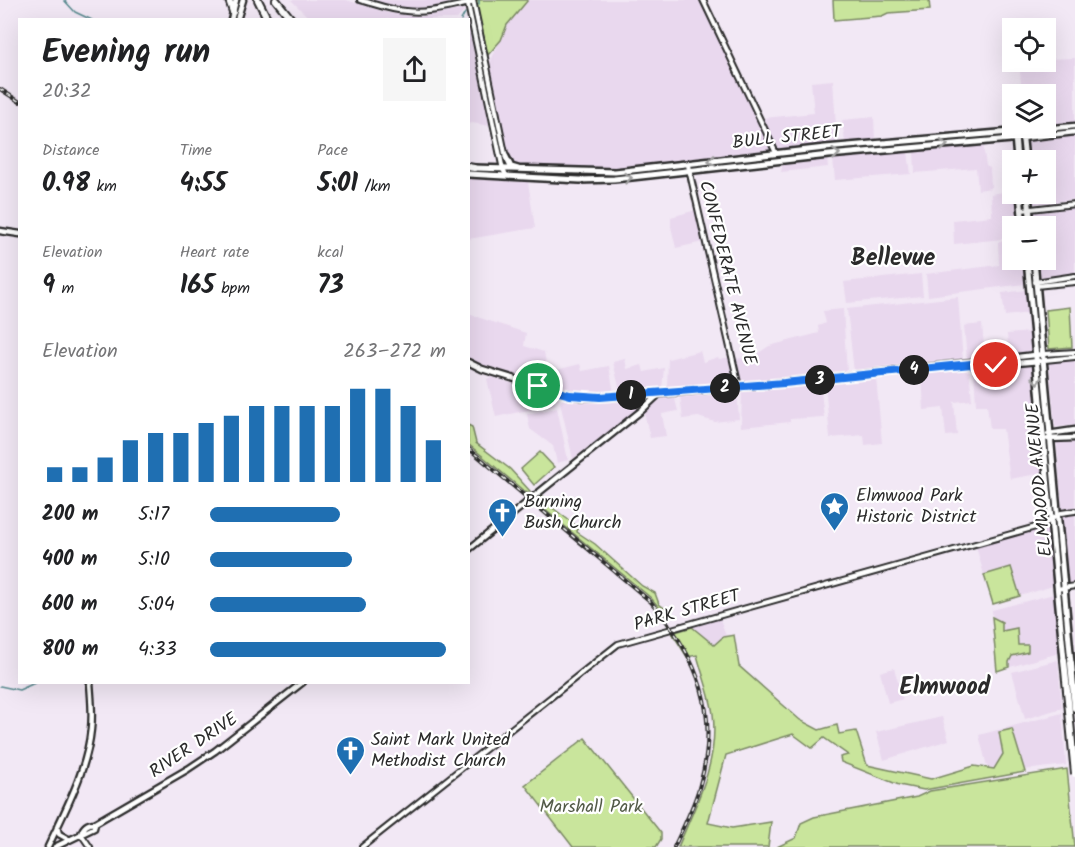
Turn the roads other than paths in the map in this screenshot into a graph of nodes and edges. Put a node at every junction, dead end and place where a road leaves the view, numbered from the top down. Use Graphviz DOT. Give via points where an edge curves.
graph roads {
  1 [pos="229,0"];
  2 [pos="236,0"];
  3 [pos="243,0"];
  4 [pos="258,0"];
  5 [pos="276,0"];
  6 [pos="360,0"];
  7 [pos="703,0"];
  8 [pos="473,1"];
  9 [pos="467,2"];
  10 [pos="233,12"];
  11 [pos="232,18"];
  12 [pos="238,18"];
  13 [pos="267,18"];
  14 [pos="290,18"];
  15 [pos="1075,126"];
  16 [pos="1056,128"];
  17 [pos="1002,132"];
  18 [pos="1075,132"];
  19 [pos="1056,134"];
  20 [pos="1023,138"];
  21 [pos="1015,139"];
  22 [pos="1016,150"];
  23 [pos="1024,150"];
  24 [pos="776,153"];
  25 [pos="506,157"];
  26 [pos="688,165"];
  27 [pos="471,168"];
  28 [pos="525,171"];
  29 [pos="506,172"];
  30 [pos="689,172"];
  31 [pos="470,174"];
  32 [pos="1021,204"];
  33 [pos="1029,204"];
  34 [pos="1075,204"];
  35 [pos="1029,209"];
  36 [pos="1022,210"];
  37 [pos="1022,216"];
  38 [pos="1030,216"];
  39 [pos="0,231"];
  40 [pos="18,234"];
  41 [pos="1027,270"];
  42 [pos="1035,270"];
  43 [pos="1075,276"];
  44 [pos="1075,282"];
  45 [pos="1036,284"];
  46 [pos="1029,286"];
  47 [pos="1075,352"];
  48 [pos="1044,357"];
  49 [pos="1075,357"];
  50 [pos="1035,358"];
  51 [pos="470,363"];
  52 [pos="740,387"];
  53 [pos="659,394"];
  54 [pos="1075,430"];
  55 [pos="1051,432"];
  56 [pos="1042,437"];
  57 [pos="1075,438"];
  58 [pos="1052,440"];
  59 [pos="1075,511"];
  60 [pos="1058,515"];
  61 [pos="1051,521"];
  62 [pos="470,548"];
  63 [pos="1075,586"];
  64 [pos="1064,587"];
  65 [pos="1057,588"];
  66 [pos="1070,662"];
  67 [pos="90,684"];
  68 [pos="300,684"];
  69 [pos="1075,708"];
  70 [pos="1075,774"];
  71 [pos="57,827"];
  72 [pos="81,834"];
  73 [pos="68,839"];
  74 [pos="48,847"];
  75 [pos="55,847"];
  76 [pos="90,847"];
  77 [pos="362,847"];
  1 -- 10 [label="highway"];
  2 -- 10 [label="main road"];
  3 -- 12 [label="main road"];
  4 -- 13 [label="highway"];
  5 -- 14 [label="highway"];
  6 -- 9 [label="street" via="414,12"];
  7 -- 24 [label="street"];
  8 -- 9 [label="street"];
  8 -- 25 [label="street"];
  9 -- 29 [label="street"];
  10 -- 11 [label="main road"];
  15 -- 16 [label="main road, BULL STREET"];
  17 -- 24 [label="highway, BULL STREET"];
  18 -- 19 [label="main road, BULL STREET"];
  20 -- 21 [label="highway, BULL STREET"];
  20 -- 23 [label="highway"];
  21 -- 22 [label="highway"];
  30 -- 21 [label="highway, BULL STREET, one-way"];
  24 -- 26 [label="highway, BULL STREET, one-way"];
  25 -- 28 [label="highway" via="512,166"];
  25 -- 29 [label="street"];
  26 -- 28 [label="highway, BULL STREET" via="615,172"];
  26 -- 30 [label="street, CONFEDERATE AVENUE"];
  27 -- 29 [label="highway"];
  28 -- 29 [label="highway, BULL STREET"];
  29 -- 30 [label="highway, BULL STREET, one-way" via="580,180"];
  29 -- 31 [label="highway"];
  30 -- 52 [label="street, CONFEDERATE AVENUE"];
  32 -- 36 [label="highway"];
  33 -- 35 [label="highway"];
  34 -- 35 [label="street"];
  35 -- 36 [label="street"];
  35 -- 38 [label="highway"];
  36 -- 37 [label="highway"];
  39 -- 40 [label="main road"];
  41 -- 46 [label="highway, ELMWOOD AVENUE"];
  42 -- 45 [label="highway, ELMWOOD AVENUE"];
  43 -- 45 [label="street"];
  44 -- 45 [label="street"];
  45 -- 46 [label="street"];
  45 -- 48 [label="highway, ELMWOOD AVENUE"];
  46 -- 50 [label="highway, ELMWOOD AVENUE"];
  47 -- 48 [label="street"];
  48 -- 49 [label="street"];
  48 -- 50 [label="main road"];
  48 -- 55 [label="highway, ELMWOOD AVENUE"];
  50 -- 52 [label="main road"];
  50 -- 56 [label="highway, ELMWOOD AVENUE, one-way"];
  51 -- 53 [label="main road" via="570,395"];
  52 -- 53 [label="main road"];
  53 -- 62 [label="main road, bridge"];
  54 -- 55 [label="main road"];
  55 -- 56 [label="main road"];
  55 -- 58 [label="highway, ELMWOOD AVENUE"];
  56 -- 58 [label="main road"];
  56 -- 61 [label="highway, ELMWOOD AVENUE"];
  57 -- 58 [label="main road"];
  58 -- 60 [label="highway, ELMWOOD AVENUE"];
  59 -- 60 [label="street, PARK STREET"];
  60 -- 61 [label="street, PARK STREET"];
  60 -- 64 [label="highway, ELMWOOD AVENUE"];
  61 -- 65 [label="highway, ELMWOOD AVENUE"];
  61 -- 77 [label="street, PARK STREET" via="618,644"];
  63 -- 64 [label="street"];
  64 -- 65 [label="street"];
  64 -- 66 [label="highway, ELMWOOD AVENUE"];
  65 -- 66 [label="highway, ELMWOOD AVENUE"];
  66 -- 69 [label="highway"];
  66 -- 70 [label="highway, bridge"];
  67 -- 71 [label="main road" via="89,745"];
  68 -- 72 [label="main road, RIVER DRIVE" via="215,751"];
  71 -- 73 [label="main road" via="59,834"];
  71 -- 74 [label="main road"];
  72 -- 73 [label="main road, RIVER DRIVE"];
  72 -- 76 [label="street"];
  73 -- 75 [label="main road, RIVER DRIVE"];
}
